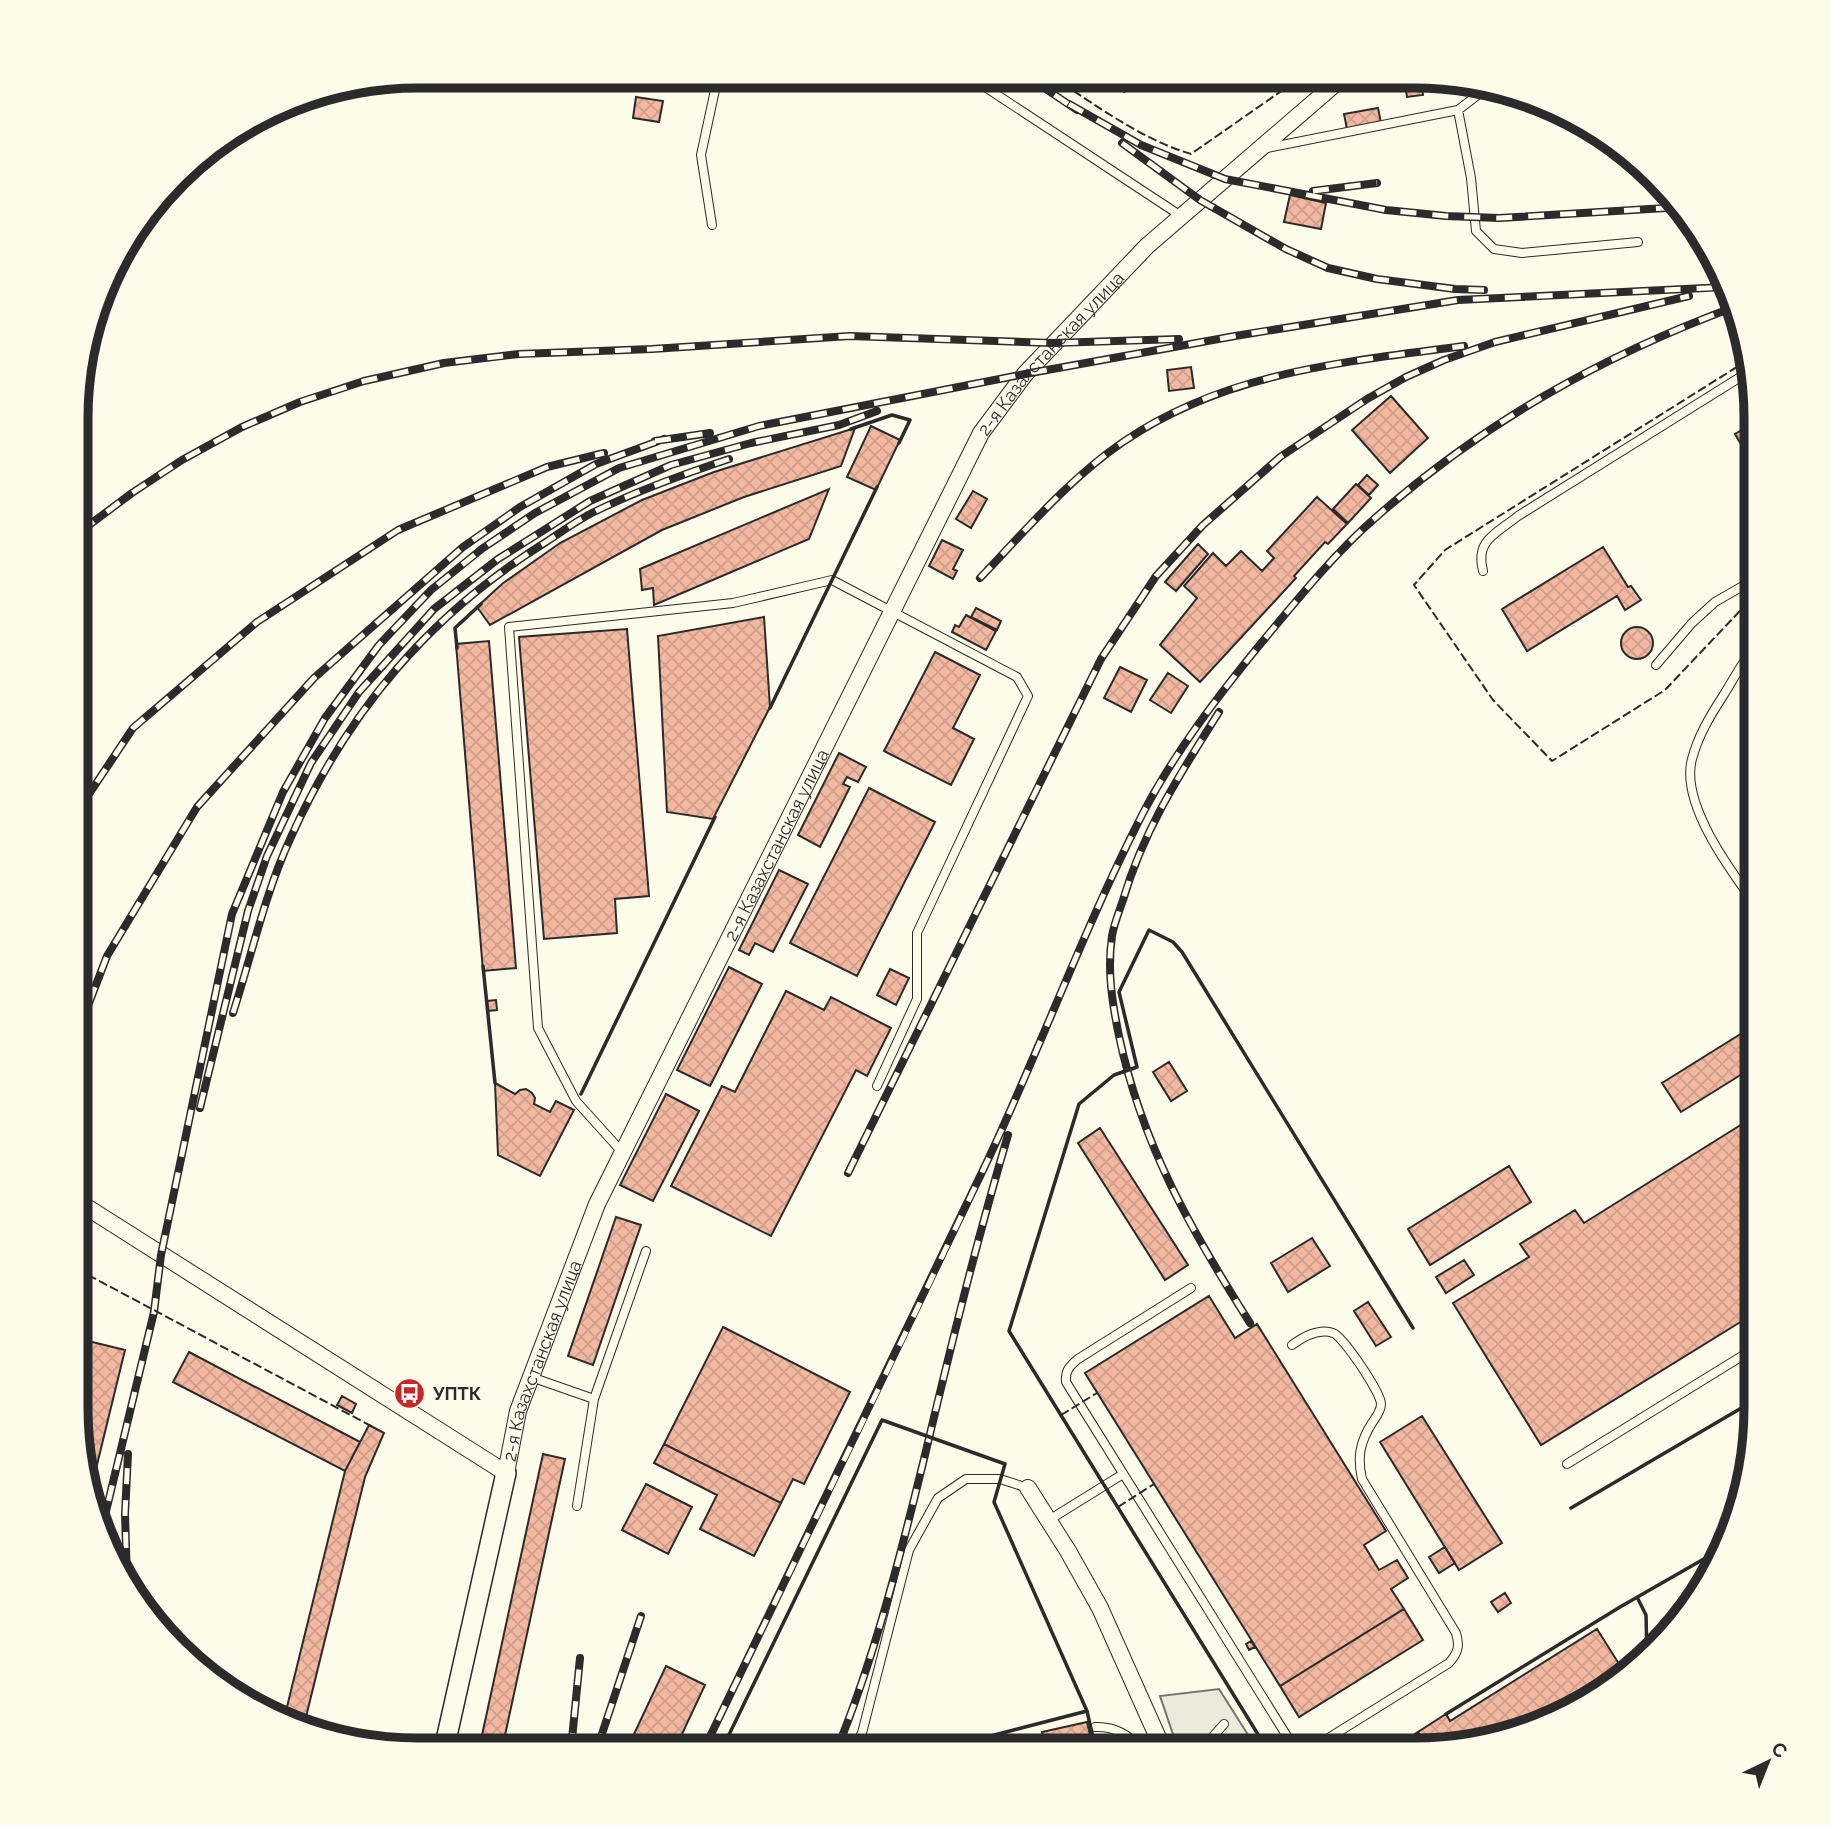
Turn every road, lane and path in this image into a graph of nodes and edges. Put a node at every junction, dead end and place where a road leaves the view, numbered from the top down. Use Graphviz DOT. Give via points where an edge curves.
graph roads {
  1 [pos="715,88"];
  2 [pos="987,88"];
  3 [pos="1330,88"];
  4 [pos="1479,94"];
  5 [pos="1458,110"];
  6 [pos="1259,149"];
  7 [pos="1181,216"];
  8 [pos="712,225"];
  9 [pos="1638,242"];
  10 [pos="1741,376"];
  11 [pos="1483,571"];
  12 [pos="1744,585"];
  13 [pos="891,610"];
  14 [pos="1744,663"];
  15 [pos="1656,665"];
  16 [pos="1744,890"];
  17 [pos="877,1086"];
  18 [pos="622,1152"];
  19 [pos="88,1208"];
  20 [pos="646,1251"];
  21 [pos="1191,1288"];
  22 [pos="1293,1345"];
  23 [pos="1744,1355"];
  24 [pos="531,1377"];
  25 [pos="594,1399"];
  26 [pos="1567,1464"];
  27 [pos="506,1474"];
  28 [pos="1124,1474"];
  29 [pos="1028,1488"];
  30 [pos="577,1506"];
  31 [pos="1049,1520"];
  32 [pos="1224,1724"];
  33 [pos="1095,1727"];
  34 [pos="446,1738"];
  35 [pos="860,1738"];
  36 [pos="1130,1738"];
  37 [pos="1158,1738"];
  38 [pos="1212,1738"];
  39 [pos="1287,1738"];
  40 [pos="1329,1738"];
  1 -- 8 [label="lane" via="701,155"];
  2 -- 7 [label="lane"];
  3 -- 6 [label="street, 2-я Казахстанская улица"];
  4 -- 5 [label="lane"];
  5 -- 6 [label="lane"];
  5 -- 9 [label="lane" via="1476,231 1494,249 1522,253"];
  6 -- 7 [label="street, 2-я Казахстанская улица"];
  7 -- 13 [label="street, 2-я Казахстанская улица" via="1025,374 981,433"];
  10 -- 11 [label="lane" via="1518,516 1485,543 1479,556"];
  12 -- 15 [label="lane" via="1715,602"];
  13 -- 17 [label="lane" via="1017,677 1028,696 917,933 917,999"];
  13 -- 18 [label="street, 2-я Казахстанская улица"];
  13 -- 18 [label="lane" via="832,580 733,603 509,627 538,1028 576,1101"];
  14 -- 16 [label="lane" via="1703,728 1691,762 1692,789 1701,818"];
  18 -- 24 [label="street, 2-я Казахстанская улица" via="597,1203"];
  19 -- 27 [label="street"];
  20 -- 25 [label="lane"];
  21 -- 28 [label="lane" via="1078,1359 1066,1374 1066,1382"];
  22 -- 40 [label="lane" via="1304,1337 1333,1333 1344,1341 1381,1398 1379,1413 1360,1449 1362,1479 1459,1644 1449,1663"];
  23 -- 26 [label="lane"];
  24 -- 25 [label="lane"];
  24 -- 27 [label="street, 2-я Казахстанская улица" via="518,1411"];
  25 -- 30 [label="lane"];
  27 -- 34 [label="street, 2-я Казахстанская улица"];
  28 -- 31 [label="lane"];
  28 -- 39 [label="lane"];
  29 -- 31 [label="street"];
  29 -- 35 [label="lane" via="1000,1479 966,1479 938,1498 909,1550"];
  31 -- 37 [label="street" via="1100,1608"];
  32 -- 38 [label="lane"];
  33 -- 36 [label="lane" via="1108,1726"];
}
